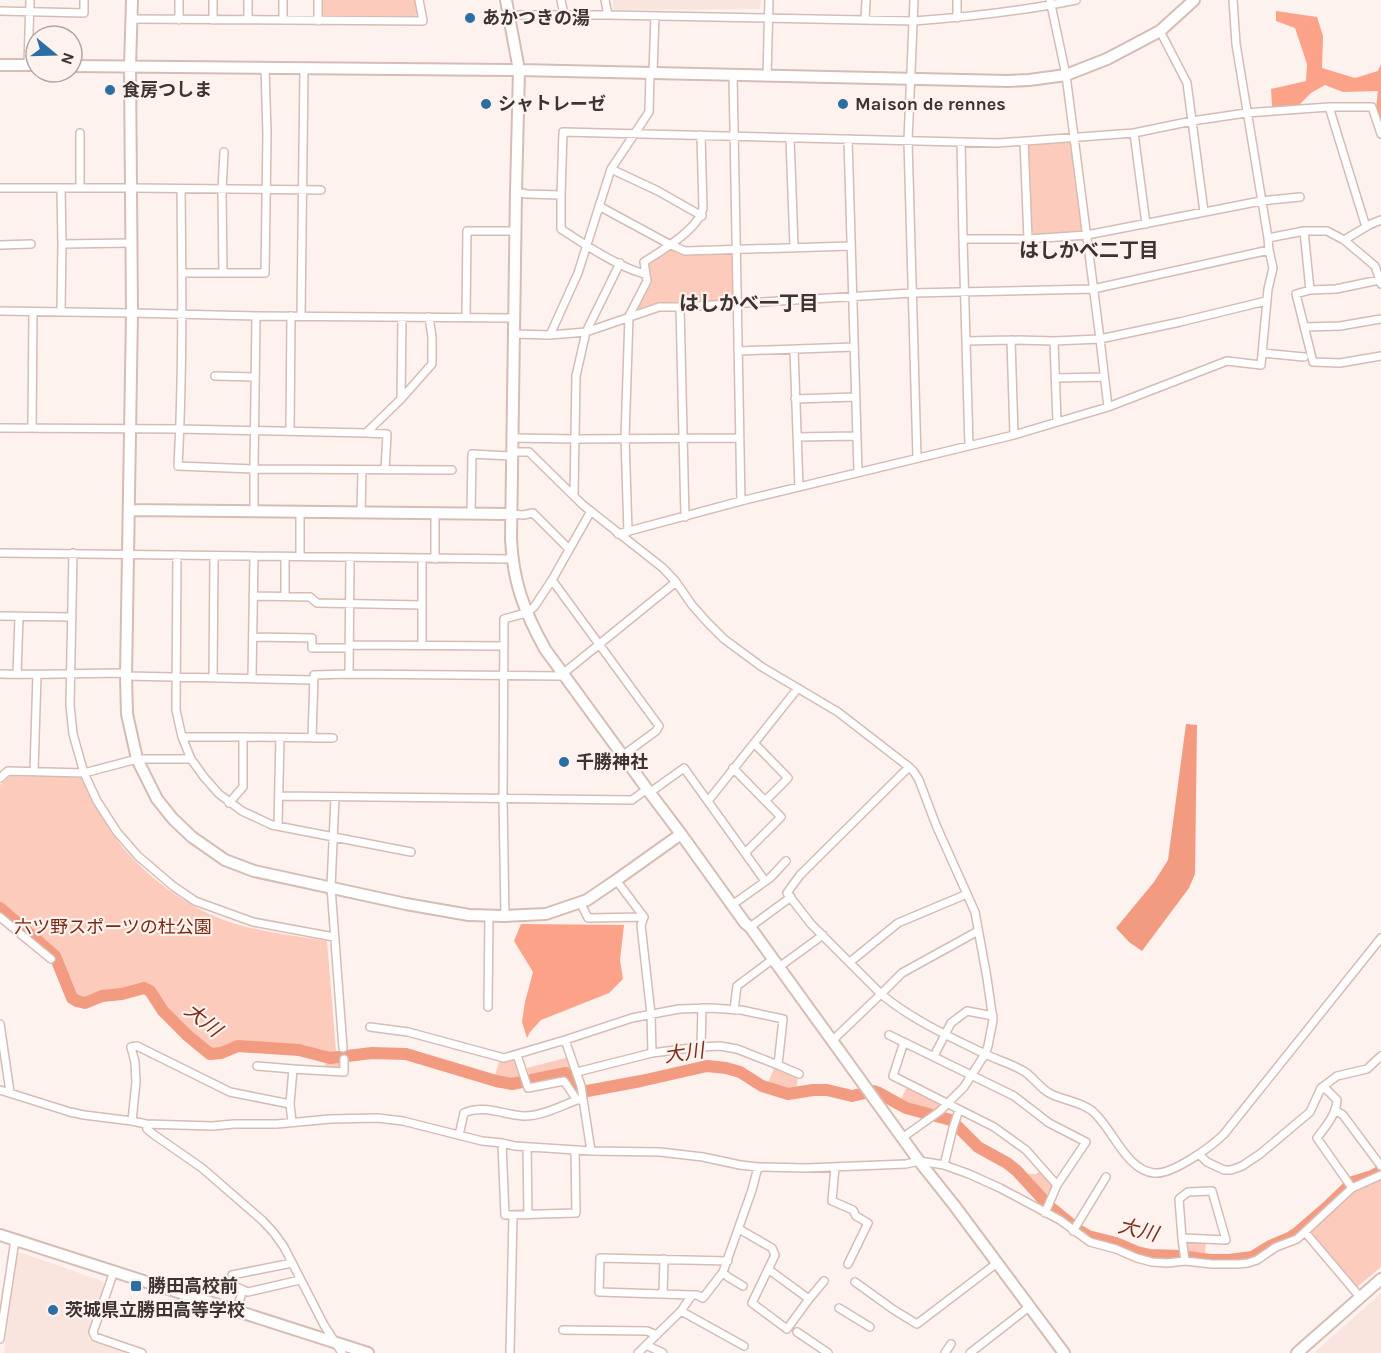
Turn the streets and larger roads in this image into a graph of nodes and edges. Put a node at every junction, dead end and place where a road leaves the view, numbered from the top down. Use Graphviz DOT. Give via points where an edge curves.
graph roads {
  1 [pos="30,0"];
  2 [pos="84,0"];
  3 [pos="132,0"];
  4 [pos="179,0"];
  5 [pos="213,0"];
  6 [pos="248,0"];
  7 [pos="283,0"];
  8 [pos="318,0"];
  9 [pos="419,0"];
  10 [pos="506,0"];
  11 [pos="561,0"];
  12 [pos="605,0"];
  13 [pos="769,0"];
  14 [pos="866,0"];
  15 [pos="914,0"];
  16 [pos="957,0"];
  17 [pos="1076,0"];
  18 [pos="1194,0"];
  19 [pos="1233,0"];
  20 [pos="1051,3"];
  21 [pos="0,11"];
  22 [pos="30,12"];
  23 [pos="519,15"];
  24 [pos="564,15"];
  25 [pos="608,15"];
  26 [pos="655,16"];
  27 [pos="768,18"];
  28 [pos="957,18"];
  29 [pos="132,19"];
  30 [pos="179,20"];
  31 [pos="213,20"];
  32 [pos="248,20"];
  33 [pos="283,20"];
  34 [pos="865,20"];
  35 [pos="318,21"];
  36 [pos="914,21"];
  37 [pos="30,24"];
  38 [pos="1160,31"];
  39 [pos="0,65"];
  40 [pos="24,65"];
  41 [pos="84,66"];
  42 [pos="130,67"];
  43 [pos="265,68"];
  44 [pos="303,69"];
  45 [pos="519,70"];
  46 [pos="651,73"];
  47 [pos="733,75"];
  48 [pos="1066,75"];
  49 [pos="766,76"];
  50 [pos="910,79"];
  51 [pos="1329,107"];
  52 [pos="1372,107"];
  53 [pos="1381,107"];
  54 [pos="1246,113"];
  55 [pos="1192,122"];
  56 [pos="80,133"];
  57 [pos="1134,133"];
  58 [pos="634,134"];
  59 [pos="1381,134"];
  60 [pos="701,135"];
  61 [pos="735,136"];
  62 [pos="790,138"];
  63 [pos="1074,138"];
  64 [pos="848,139"];
  65 [pos="908,141"];
  66 [pos="1024,141"];
  67 [pos="961,142"];
  68 [pos="224,152"];
  69 [pos="611,169"];
  70 [pos="0,188"];
  71 [pos="61,188"];
  72 [pos="80,188"];
  73 [pos="131,188"];
  74 [pos="181,189"];
  75 [pos="222,190"];
  76 [pos="266,190"];
  77 [pos="302,190"];
  78 [pos="321,190"];
  79 [pos="516,192"];
  80 [pos="561,195"];
  81 [pos="1300,197"];
  82 [pos="1261,201"];
  83 [pos="599,206"];
  84 [pos="1204,212"];
  85 [pos="702,216"];
  86 [pos="1381,220"];
  87 [pos="1146,224"];
  88 [pos="1366,227"];
  89 [pos="515,231"];
  90 [pos="1304,231"];
  91 [pos="1087,235"];
  92 [pos="1268,238"];
  93 [pos="963,239"];
  94 [pos="1028,239"];
  95 [pos="1344,240"];
  96 [pos="131,243"];
  97 [pos="31,244"];
  98 [pos="62,244"];
  99 [pos="669,244"];
  100 [pos="0,245"];
  101 [pos="586,245"];
  102 [pos="850,246"];
  103 [pos="794,247"];
  104 [pos="736,249"];
  105 [pos="1269,250"];
  106 [pos="620,263"];
  107 [pos="1378,265"];
  108 [pos="182,273"];
  109 [pos="223,273"];
  110 [pos="645,274"];
  111 [pos="1380,282"];
  112 [pos="1094,289"];
  113 [pos="1310,290"];
  114 [pos="965,291"];
  115 [pos="912,293"];
  116 [pos="852,296"];
  117 [pos="1266,301"];
  118 [pos="737,303"];
  119 [pos="680,307"];
  120 [pos="0,311"];
  121 [pos="33,312"];
  122 [pos="61,312"];
  123 [pos="132,313"];
  124 [pos="182,314"];
  125 [pos="256,316"];
  126 [pos="291,316"];
  127 [pos="300,316"];
  128 [pos="629,316"];
  129 [pos="402,317"];
  130 [pos="429,317"];
  131 [pos="466,317"];
  132 [pos="514,318"];
  133 [pos="1381,319"];
  134 [pos="1304,327"];
  135 [pos="586,332"];
  136 [pos="513,334"];
  137 [pos="550,334"];
  138 [pos="1100,339"];
  139 [pos="1011,340"];
  140 [pos="966,341"];
  141 [pos="1054,341"];
  142 [pos="854,347"];
  143 [pos="794,350"];
  144 [pos="738,351"];
  145 [pos="1263,353"];
  146 [pos="1381,356"];
  147 [pos="1304,357"];
  148 [pos="215,376"];
  149 [pos="255,377"];
  150 [pos="1104,377"];
  151 [pos="1055,378"];
  152 [pos="855,397"];
  153 [pos="401,399"];
  154 [pos="795,399"];
  155 [pos="1107,406"];
  156 [pos="1057,422"];
  157 [pos="0,428"];
  158 [pos="32,428"];
  159 [pos="131,429"];
  160 [pos="180,429"];
  161 [pos="254,430"];
  162 [pos="290,431"];
  163 [pos="366,433"];
  164 [pos="1014,435"];
  165 [pos="856,436"];
  166 [pos="683,437"];
  167 [pos="797,437"];
  168 [pos="512,438"];
  169 [pos="625,438"];
  170 [pos="739,438"];
  171 [pos="576,439"];
  172 [pos="969,445"];
  173 [pos="512,454"];
  174 [pos="917,458"];
  175 [pos="254,469"];
  176 [pos="362,470"];
  177 [pos="385,470"];
  178 [pos="452,470"];
  179 [pos="858,472"];
  180 [pos="799,487"];
  181 [pos="574,495"];
  182 [pos="741,501"];
  183 [pos="129,510"];
  184 [pos="254,511"];
  185 [pos="591,511"];
  186 [pos="300,512"];
  187 [pos="361,512"];
  188 [pos="435,513"];
  189 [pos="471,514"];
  190 [pos="511,514"];
  191 [pos="685,517"];
  192 [pos="628,532"];
  193 [pos="618,534"];
  194 [pos="569,549"];
  195 [pos="0,553"];
  196 [pos="73,553"];
  197 [pos="128,554"];
  198 [pos="177,555"];
  199 [pos="214,556"];
  200 [pos="254,556"];
  201 [pos="300,556"];
  202 [pos="285,557"];
  203 [pos="350,557"];
  204 [pos="422,558"];
  205 [pos="435,559"];
  206 [pos="512,559"];
  207 [pos="552,580"];
  208 [pos="676,582"];
  209 [pos="253,596"];
  210 [pos="285,596"];
  211 [pos="351,604"];
  212 [pos="422,605"];
  213 [pos="526,613"];
  214 [pos="0,616"];
  215 [pos="19,616"];
  216 [pos="72,617"];
  217 [pos="252,637"];
  218 [pos="600,644"];
  219 [pos="422,645"];
  220 [pos="350,646"];
  221 [pos="504,646"];
  222 [pos="72,673"];
  223 [pos="0,674"];
  224 [pos="17,674"];
  225 [pos="350,674"];
  226 [pos="563,674"];
  227 [pos="37,675"];
  228 [pos="127,675"];
  229 [pos="504,676"];
  230 [pos="177,677"];
  231 [pos="213,678"];
  232 [pos="252,678"];
  233 [pos="313,680"];
  234 [pos="798,688"];
  235 [pos="243,736"];
  236 [pos="182,737"];
  237 [pos="280,738"];
  238 [pos="312,738"];
  239 [pos="333,738"];
  240 [pos="754,743"];
  241 [pos="622,756"];
  242 [pos="137,759"];
  243 [pos="191,759"];
  244 [pos="909,767"];
  245 [pos="733,768"];
  246 [pos="34,771"];
  247 [pos="84,773"];
  248 [pos="0,778"];
  249 [pos="648,791"];
  250 [pos="280,796"];
  251 [pos="335,798"];
  252 [pos="503,800"];
  253 [pos="708,801"];
  254 [pos="765,801"];
  255 [pos="229,803"];
  256 [pos="278,826"];
  257 [pos="681,834"];
  258 [pos="333,838"];
  259 [pos="411,852"];
  260 [pos="746,852"];
  261 [pos="786,861"];
  262 [pos="616,880"];
  263 [pos="765,881"];
  264 [pos="331,887"];
  265 [pos="967,894"];
  266 [pos="791,897"];
  267 [pos="580,902"];
  268 [pos="732,905"];
  269 [pos="489,916"];
  270 [pos="505,916"];
  271 [pos="0,917"];
  272 [pos="644,917"];
  273 [pos="750,927"];
  274 [pos="978,931"];
  275 [pos="823,936"];
  276 [pos="334,937"];
  277 [pos="1381,938"];
  278 [pos="51,960"];
  279 [pos="850,962"];
  280 [pos="776,963"];
  281 [pos="881,994"];
  282 [pos="488,1007"];
  283 [pos="702,1008"];
  284 [pos="734,1010"];
  285 [pos="651,1014"];
  286 [pos="993,1016"];
  287 [pos="0,1024"];
  288 [pos="370,1027"];
  289 [pos="945,1034"];
  290 [pos="889,1035"];
  291 [pos="566,1040"];
  292 [pos="833,1040"];
  293 [pos="904,1042"];
  294 [pos="701,1047"];
  295 [pos="342,1048"];
  296 [pos="652,1053"];
  297 [pos="985,1054"];
  298 [pos="517,1055"];
  299 [pos="934,1056"];
  300 [pos="1381,1056"];
  301 [pos="344,1059"];
  302 [pos="778,1065"];
  303 [pos="257,1066"];
  304 [pos="293,1069"];
  305 [pos="577,1072"];
  306 [pos="799,1074"];
  307 [pos="972,1076"];
  308 [pos="1321,1088"];
  309 [pos="0,1090"];
  310 [pos="9,1092"];
  311 [pos="580,1100"];
  312 [pos="290,1104"];
  313 [pos="948,1104"];
  314 [pos="1335,1110"];
  315 [pos="958,1113"];
  316 [pos="132,1120"];
  317 [pos="292,1122"];
  318 [pos="146,1124"];
  319 [pos="459,1135"];
  320 [pos="902,1138"];
  321 [pos="502,1143"];
  322 [pos="527,1147"];
  323 [pos="575,1150"];
  324 [pos="591,1151"];
  325 [pos="1199,1154"];
  326 [pos="919,1161"];
  327 [pos="944,1165"];
  328 [pos="1381,1165"];
  329 [pos="758,1167"];
  330 [pos="835,1167"];
  331 [pos="1381,1175"];
  332 [pos="1106,1177"];
  333 [pos="1057,1185"];
  334 [pos="1350,1185"];
  335 [pos="1047,1207"];
  336 [pos="528,1215"];
  337 [pos="513,1216"];
  338 [pos="739,1229"];
  339 [pos="1073,1231"];
  340 [pos="1305,1232"];
  341 [pos="0,1235"];
  342 [pos="1182,1238"];
  343 [pos="15,1240"];
  344 [pos="664,1259"];
  345 [pos="728,1261"];
  346 [pos="1184,1261"];
  347 [pos="292,1263"];
  348 [pos="997,1263"];
  349 [pos="848,1264"];
  350 [pos="768,1269"];
  351 [pos="114,1271"];
  352 [pos="723,1272"];
  353 [pos="1381,1279"];
  354 [pos="300,1280"];
  355 [pos="824,1281"];
  356 [pos="855,1282"];
  357 [pos="743,1286"];
  358 [pos="243,1290"];
  359 [pos="663,1294"];
  360 [pos="692,1295"];
  361 [pos="1360,1297"];
  362 [pos="809,1299"];
  363 [pos="1029,1307"];
  364 [pos="839,1308"];
  365 [pos="236,1311"];
  366 [pos="681,1311"];
  367 [pos="870,1327"];
  368 [pos="562,1330"];
  369 [pos="796,1332"];
  370 [pos="657,1335"];
  371 [pos="0,1339"];
  372 [pos="951,1344"];
  373 [pos="646,1345"];
  374 [pos="744,1347"];
  375 [pos="339,1350"];
  376 [pos="142,1353"];
  377 [pos="368,1353"];
  378 [pos="510,1353"];
  379 [pos="638,1353"];
  380 [pos="663,1353"];
  381 [pos="828,1353"];
  382 [pos="945,1353"];
  383 [pos="970,1353"];
  384 [pos="1064,1353"];
  385 [pos="1298,1353"];
  1 -- 22 [label="street"];
  2 -- 22 [label="street" via="84,13"];
  3 -- 29 [label="street"];
  4 -- 30 [label="street"];
  5 -- 31 [label="street"];
  6 -- 32 [label="street"];
  7 -- 33 [label="street"];
  8 -- 35 [label="street"];
  9 -- 35 [label="street" via="423,21"];
  10 -- 45 [label="street"];
  11 -- 24 [label="street"];
  12 -- 25 [label="street"];
  13 -- 27 [label="street"];
  14 -- 34 [label="street"];
  15 -- 36 [label="street"];
  16 -- 28 [label="street"];
  17 -- 20 [label="street"];
  18 -- 38 [label="street"];
  19 -- 54 [label="street"];
  20 -- 28 [label="street"];
  20 -- 48 [label="street"];
  21 -- 22 [label="street"];
  22 -- 37 [label="street"];
  23 -- 24 [label="street"];
  24 -- 25 [label="street"];
  25 -- 26 [label="street"];
  26 -- 27 [label="street"];
  26 -- 46 [label="street"];
  27 -- 34 [label="street"];
  27 -- 49 [label="street"];
  28 -- 36 [label="street"];
  29 -- 30 [label="street"];
  29 -- 42 [label="street"];
  30 -- 31 [label="street"];
  31 -- 32 [label="street"];
  32 -- 33 [label="street"];
  33 -- 35 [label="street"];
  34 -- 36 [label="street"];
  36 -- 50 [label="street"];
  38 -- 48 [label="street"];
  38 -- 55 [label="street" via="1187,83"];
  39 -- 40 [label="street"];
  41 -- 42 [label="street"];
  42 -- 43 [label="street"];
  42 -- 73 [label="street"];
  43 -- 44 [label="street"];
  43 -- 76 [label="street"];
  44 -- 45 [label="street"];
  44 -- 77 [label="street"];
  45 -- 46 [label="street"];
  45 -- 79 [label="street"];
  46 -- 47 [label="street"];
  46 -- 58 [label="street" via="649,112"];
  47 -- 49 [label="street"];
  47 -- 61 [label="street"];
  48 -- 50 [label="street" via="1029,81"];
  48 -- 63 [label="street"];
  49 -- 50 [label="street"];
  50 -- 65 [label="street"];
  51 -- 52 [label="street"];
  51 -- 54 [label="street"];
  51 -- 88 [label="street"];
  52 -- 53 [label="street"];
  52 -- 59 [label="street"];
  54 -- 55 [label="street"];
  54 -- 82 [label="street"];
  55 -- 57 [label="street"];
  55 -- 84 [label="street"];
  56 -- 72 [label="street"];
  57 -- 63 [label="street"];
  57 -- 87 [label="street"];
  58 -- 60 [label="street"];
  58 -- 69 [label="street"];
  58 -- 80 [label="street" via="564,132"];
  60 -- 61 [label="street"];
  60 -- 85 [label="street"];
  61 -- 62 [label="street"];
  61 -- 104 [label="street"];
  62 -- 64 [label="street"];
  62 -- 103 [label="street"];
  63 -- 66 [label="street"];
  63 -- 91 [label="street"];
  64 -- 65 [label="street"];
  64 -- 102 [label="street"];
  65 -- 67 [label="street"];
  65 -- 115 [label="street"];
  66 -- 67 [label="street"];
  66 -- 94 [label="street"];
  67 -- 93 [label="street"];
  68 -- 75 [label="street"];
  69 -- 83 [label="street"];
  69 -- 85 [label="street"];
  70 -- 71 [label="street"];
  71 -- 72 [label="street"];
  71 -- 98 [label="street"];
  72 -- 73 [label="street"];
  73 -- 74 [label="street"];
  73 -- 96 [label="street"];
  74 -- 75 [label="street"];
  74 -- 108 [label="street"];
  75 -- 76 [label="street"];
  75 -- 109 [label="street"];
  76 -- 77 [label="street"];
  76 -- 109 [label="street" via="265,273"];
  77 -- 78 [label="street"];
  77 -- 127 [label="street"];
  79 -- 80 [label="street"];
  79 -- 89 [label="street"];
  80 -- 101 [label="street" via="561,229"];
  81 -- 82 [label="street"];
  82 -- 84 [label="street"];
  82 -- 92 [label="street"];
  83 -- 99 [label="street"];
  83 -- 101 [label="street"];
  84 -- 87 [label="street"];
  85 -- 99 [label="street"];
  86 -- 88 [label="street"];
  87 -- 91 [label="street"];
  88 -- 95 [label="street"];
  89 -- 131 [label="street" via="467,231"];
  89 -- 132 [label="street"];
  90 -- 92 [label="street"];
  90 -- 95 [label="street" via="1327,231"];
  90 -- 113 [label="street"];
  91 -- 94 [label="street"];
  91 -- 112 [label="street"];
  92 -- 105 [label="street"];
  93 -- 94 [label="street"];
  93 -- 114 [label="street"];
  95 -- 107 [label="street"];
  96 -- 98 [label="street"];
  96 -- 123 [label="street"];
  97 -- 100 [label="street"];
  98 -- 122 [label="street"];
  99 -- 104 [label="street" via="685,251"];
  99 -- 110 [label="street" via="644,262"];
  101 -- 106 [label="street"];
  101 -- 137 [label="street" via="578,273"];
  102 -- 103 [label="street"];
  102 -- 116 [label="street"];
  103 -- 104 [label="street"];
  104 -- 118 [label="street"];
  105 -- 112 [label="street"];
  105 -- 117 [label="street" via="1273,268"];
  106 -- 110 [label="street"];
  106 -- 135 [label="street"];
  107 -- 111 [label="street"];
  108 -- 109 [label="street"];
  108 -- 124 [label="street"];
  110 -- 128 [label="street" via="647,281"];
  111 -- 113 [label="street"];
  112 -- 114 [label="street"];
  112 -- 138 [label="street"];
  113 -- 134 [label="street" via="1296,294"];
  114 -- 115 [label="street"];
  114 -- 140 [label="street"];
  115 -- 116 [label="street"];
  115 -- 174 [label="street"];
  116 -- 118 [label="street"];
  116 -- 142 [label="street"];
  117 -- 138 [label="street"];
  117 -- 145 [label="street"];
  118 -- 119 [label="street"];
  118 -- 144 [label="street"];
  119 -- 128 [label="street" via="659,307"];
  119 -- 166 [label="street"];
  120 -- 121 [label="street"];
  121 -- 122 [label="street"];
  121 -- 158 [label="street"];
  122 -- 123 [label="street"];
  123 -- 124 [label="street"];
  123 -- 159 [label="street"];
  124 -- 125 [label="street"];
  124 -- 160 [label="street"];
  125 -- 126 [label="street"];
  125 -- 149 [label="street"];
  126 -- 127 [label="street"];
  126 -- 162 [label="street"];
  127 -- 129 [label="street"];
  128 -- 135 [label="street"];
  128 -- 169 [label="street"];
  129 -- 130 [label="street"];
  129 -- 153 [label="street"];
  130 -- 131 [label="street"];
  130 -- 153 [label="street" via="432,364"];
  131 -- 132 [label="street"];
  132 -- 136 [label="street"];
  133 -- 134 [label="street"];
  134 -- 146 [label="street" via="1313,362 1340,363"];
  135 -- 137 [label="street"];
  135 -- 171 [label="street" via="576,376"];
  136 -- 137 [label="street"];
  136 -- 168 [label="street"];
  138 -- 141 [label="street"];
  138 -- 150 [label="street"];
  139 -- 140 [label="street"];
  139 -- 141 [label="street"];
  139 -- 164 [label="street"];
  140 -- 172 [label="street"];
  141 -- 151 [label="street"];
  142 -- 143 [label="street"];
  142 -- 152 [label="street"];
  143 -- 144 [label="street"];
  143 -- 154 [label="street"];
  144 -- 170 [label="street"];
  145 -- 147 [label="street"];
  145 -- 155 [label="street" via="1261,365 1227,361"];
  148 -- 149 [label="street"];
  149 -- 161 [label="street"];
  150 -- 151 [label="street"];
  150 -- 155 [label="street"];
  151 -- 156 [label="street"];
  152 -- 154 [label="street"];
  152 -- 165 [label="street"];
  153 -- 163 [label="street"];
  154 -- 167 [label="street"];
  155 -- 156 [label="street"];
  156 -- 164 [label="street"];
  157 -- 158 [label="street"];
  158 -- 159 [label="street"];
  159 -- 160 [label="street"];
  159 -- 183 [label="street"];
  160 -- 161 [label="street"];
  160 -- 175 [label="street" via="178,466"];
  161 -- 162 [label="street"];
  161 -- 175 [label="street"];
  162 -- 163 [label="street"];
  163 -- 177 [label="street" via="387,434"];
  164 -- 172 [label="street"];
  165 -- 167 [label="street"];
  165 -- 179 [label="street"];
  166 -- 169 [label="street"];
  166 -- 170 [label="street"];
  166 -- 191 [label="street"];
  167 -- 180 [label="street"];
  168 -- 171 [label="street"];
  168 -- 173 [label="street"];
  169 -- 171 [label="street"];
  169 -- 192 [label="street"];
  170 -- 182 [label="street"];
  171 -- 181 [label="street"];
  172 -- 174 [label="street"];
  173 -- 181 [label="street" via="529,452"];
  173 -- 189 [label="street" via="472,454"];
  173 -- 190 [label="street"];
  174 -- 179 [label="street"];
  175 -- 176 [label="street"];
  175 -- 184 [label="street"];
  176 -- 177 [label="street"];
  176 -- 187 [label="street"];
  177 -- 178 [label="street"];
  179 -- 180 [label="street"];
  180 -- 182 [label="street"];
  181 -- 185 [label="street"];
  182 -- 191 [label="street"];
  183 -- 184 [label="street"];
  183 -- 197 [label="street"];
  184 -- 186 [label="street"];
  185 -- 193 [label="street"];
  185 -- 194 [label="street"];
  186 -- 187 [label="street"];
  186 -- 201 [label="street"];
  187 -- 188 [label="street"];
  188 -- 189 [label="street"];
  188 -- 205 [label="street"];
  189 -- 190 [label="street"];
  190 -- 194 [label="street" via="533,513"];
  190 -- 206 [label="street"];
  191 -- 192 [label="street"];
  192 -- 193 [label="street"];
  193 -- 208 [label="street"];
  194 -- 207 [label="street"];
  195 -- 196 [label="street"];
  196 -- 197 [label="street"];
  196 -- 216 [label="street"];
  197 -- 198 [label="street"];
  197 -- 228 [label="street"];
  198 -- 199 [label="street"];
  198 -- 230 [label="street"];
  199 -- 200 [label="street"];
  199 -- 231 [label="street"];
  200 -- 202 [label="street"];
  200 -- 209 [label="street"];
  201 -- 202 [label="street"];
  201 -- 203 [label="street"];
  202 -- 210 [label="street"];
  203 -- 204 [label="street"];
  203 -- 211 [label="street"];
  204 -- 205 [label="street"];
  204 -- 212 [label="street"];
  205 -- 206 [label="street"];
  206 -- 213 [label="street"];
  207 -- 213 [label="street"];
  207 -- 218 [label="street"];
  208 -- 218 [label="street"];
  208 -- 234 [label="street" via="724,639"];
  209 -- 210 [label="street"];
  209 -- 217 [label="street"];
  210 -- 211 [label="street" via="310,597 317,603"];
  211 -- 212 [label="street"];
  211 -- 220 [label="street"];
  212 -- 219 [label="street"];
  213 -- 221 [label="street" via="504,620"];
  213 -- 226 [label="street"];
  214 -- 215 [label="street"];
  215 -- 216 [label="street"];
  215 -- 224 [label="street"];
  216 -- 222 [label="street"];
  217 -- 220 [label="street" via="312,638 312,648"];
  217 -- 232 [label="street"];
  218 -- 226 [label="street"];
  218 -- 241 [label="street" via="659,726"];
  219 -- 220 [label="street"];
  219 -- 221 [label="street"];
  220 -- 225 [label="street"];
  221 -- 229 [label="street"];
  222 -- 227 [label="street"];
  222 -- 228 [label="street"];
  222 -- 247 [label="street" via="73,734"];
  223 -- 224 [label="street"];
  224 -- 227 [label="street"];
  225 -- 229 [label="street"];
  225 -- 233 [label="street" via="314,675"];
  226 -- 229 [label="street"];
  226 -- 241 [label="street"];
  227 -- 246 [label="street"];
  228 -- 230 [label="street"];
  228 -- 242 [label="street" via="127,714"];
  229 -- 252 [label="street"];
  230 -- 231 [label="street"];
  230 -- 236 [label="street" via="176,710"];
  231 -- 232 [label="street"];
  232 -- 233 [label="street"];
  233 -- 238 [label="street"];
  234 -- 240 [label="street"];
  234 -- 244 [label="street" via="838,712"];
  235 -- 236 [label="street"];
  235 -- 237 [label="street"];
  235 -- 255 [label="street" via="243,787"];
  236 -- 243 [label="street"];
  237 -- 238 [label="street"];
  237 -- 250 [label="street"];
  238 -- 239 [label="street"];
  240 -- 245 [label="street"];
  240 -- 254 [label="street" via="788,778"];
  241 -- 249 [label="street"];
  242 -- 243 [label="street"];
  242 -- 247 [label="street"];
  242 -- 264 [label="street" via="157,799 173,819 225,860 254,871"];
  243 -- 255 [label="street"];
  244 -- 265 [label="street" via="919,780"];
  244 -- 266 [label="street" via="800,875 787,892"];
  245 -- 253 [label="street"];
  245 -- 254 [label="street"];
  246 -- 247 [label="street"];
  246 -- 248 [label="street" via="8,771"];
  247 -- 276 [label="street" via="117,832 138,856 195,901 253,922"];
  249 -- 252 [label="street" via="632,800"];
  249 -- 253 [label="street" via="684,768"];
  249 -- 257 [label="street"];
  250 -- 251 [label="street"];
  250 -- 256 [label="street"];
  251 -- 252 [label="street"];
  251 -- 258 [label="street"];
  252 -- 270 [label="street"];
  253 -- 260 [label="street"];
  254 -- 260 [label="street" via="781,817"];
  255 -- 256 [label="street"];
  256 -- 258 [label="street"];
  257 -- 262 [label="street"];
  257 -- 268 [label="street"];
  258 -- 259 [label="street"];
  258 -- 264 [label="street"];
  260 -- 263 [label="street"];
  261 -- 263 [label="street"];
  262 -- 267 [label="street"];
  262 -- 272 [label="street"];
  263 -- 268 [label="street"];
  264 -- 269 [label="street" via="406,904"];
  264 -- 276 [label="street"];
  265 -- 274 [label="street"];
  265 -- 279 [label="street" via="898,923"];
  266 -- 273 [label="street"];
  266 -- 275 [label="street"];
  267 -- 270 [label="street" via="546,914"];
  267 -- 272 [label="street" via="588,918"];
  268 -- 273 [label="street"];
  269 -- 270 [label="street"];
  269 -- 282 [label="street"];
  271 -- 278 [label="street"];
  272 -- 285 [label="street" via="641,925"];
  273 -- 280 [label="street"];
  274 -- 281 [label="street" via="902,973"];
  274 -- 286 [label="street"];
  275 -- 279 [label="street"];
  275 -- 280 [label="street"];
  276 -- 295 [label="street"];
  277 -- 325 [label="street" via="1224,1134"];
  279 -- 281 [label="street"];
  280 -- 284 [label="street" via="737,986"];
  280 -- 292 [label="street"];
  281 -- 289 [label="street"];
  281 -- 292 [label="street"];
  283 -- 284 [label="street"];
  283 -- 285 [label="street"];
  283 -- 294 [label="street"];
  284 -- 302 [label="street" via="783,1019"];
  285 -- 291 [label="street"];
  285 -- 296 [label="street"];
  286 -- 289 [label="street" via="967,1011 951,1023"];
  286 -- 297 [label="street"];
  287 -- 310 [label="street"];
  288 -- 298 [label="street" via="408,1032 504,1058"];
  289 -- 297 [label="street"];
  289 -- 299 [label="street"];
  290 -- 293 [label="street"];
  291 -- 298 [label="street"];
  291 -- 305 [label="street"];
  292 -- 320 [label="street"];
  293 -- 299 [label="street"];
  293 -- 313 [label="street" via="894,1076"];
  294 -- 296 [label="street"];
  294 -- 302 [label="street" via="736,1049"];
  296 -- 305 [label="street"];
  297 -- 307 [label="street"];
  297 -- 325 [label="street" via="1024,1071 1047,1092 1091,1111 1141,1168 1164,1173"];
  298 -- 311 [label="street" via="528,1088 564,1081"];
  299 -- 307 [label="street"];
  300 -- 308 [label="street" via="1367,1069 1337,1076"];
  301 -- 304 [label="street" via="344,1072"];
  302 -- 306 [label="street"];
  303 -- 304 [label="street"];
  304 -- 312 [label="street"];
  305 -- 311 [label="street"];
  307 -- 313 [label="street"];
  307 -- 333 [label="street" via="1014,1096 1049,1123 1086,1142"];
  308 -- 314 [label="street" via="1337,1100"];
  308 -- 325 [label="street" via="1310,1112 1242,1166 1224,1170"];
  309 -- 310 [label="street"];
  310 -- 316 [label="street" via="70,1112"];
  311 -- 319 [label="street" via="523,1116 470,1110 464,1113"];
  311 -- 324 [label="street"];
  312 -- 316 [label="street" via="230,1092 137,1046 131,1047 136,1082"];
  312 -- 317 [label="street"];
  313 -- 315 [label="street"];
  313 -- 320 [label="street"];
  314 -- 328 [label="street"];
  314 -- 334 [label="street" via="1317,1138"];
  315 -- 327 [label="street"];
  315 -- 333 [label="street" via="994,1127 1026,1150"];
  316 -- 318 [label="street"];
  317 -- 318 [label="street"];
  317 -- 319 [label="street" via="377,1118"];
  318 -- 347 [label="street" via="153,1134 202,1168 263,1221"];
  319 -- 321 [label="street"];
  320 -- 326 [label="street"];
  321 -- 322 [label="street"];
  321 -- 337 [label="street" via="505,1215"];
  322 -- 323 [label="street"];
  322 -- 336 [label="street"];
  323 -- 324 [label="street"];
  323 -- 336 [label="street" via="576,1213"];
  324 -- 329 [label="street" via="660,1152"];
  326 -- 327 [label="street"];
  326 -- 330 [label="street"];
  326 -- 348 [label="street"];
  327 -- 335 [label="street"];
  329 -- 330 [label="street"];
  329 -- 338 [label="street"];
  330 -- 349 [label="street" via="832,1201 853,1210 868,1223"];
  331 -- 334 [label="street"];
  332 -- 339 [label="street"];
  333 -- 335 [label="street"];
  334 -- 340 [label="street"];
  335 -- 339 [label="street"];
  336 -- 337 [label="street"];
  337 -- 378 [label="street"];
  338 -- 345 [label="street"];
  338 -- 350 [label="street" via="772,1248 775,1255"];
  339 -- 346 [label="street" via="1090,1242 1137,1258 1167,1263"];
  340 -- 346 [label="street" via="1248,1263"];
  340 -- 361 [label="street"];
  341 -- 343 [label="street"];
  342 -- 342 [label="street" via="1179,1199 1188,1192 1212,1191 1226,1240"];
  342 -- 346 [label="street"];
  343 -- 351 [label="street"];
  343 -- 371 [label="street"];
  344 -- 345 [label="street"];
  344 -- 359 [label="street"];
  344 -- 359 [label="street" via="600,1258 599,1292"];
  345 -- 352 [label="street"];
  347 -- 354 [label="street"];
  347 -- 358 [label="street" via="232,1275 232,1285"];
  348 -- 356 [label="street" via="917,1324"];
  348 -- 363 [label="street"];
  350 -- 362 [label="street"];
  350 -- 362 [label="street" via="752,1303 787,1329"];
  351 -- 365 [label="street"];
  351 -- 376 [label="street" via="93,1332 95,1337"];
  352 -- 357 [label="street"];
  352 -- 360 [label="street" via="703,1298"];
  353 -- 361 [label="street"];
  354 -- 358 [label="street"];
  354 -- 375 [label="street"];
  355 -- 362 [label="street"];
  358 -- 365 [label="street"];
  359 -- 360 [label="street"];
  360 -- 366 [label="street"];
  361 -- 385 [label="street"];
  363 -- 383 [label="street"];
  363 -- 384 [label="street"];
  364 -- 367 [label="street"];
  365 -- 375 [label="street"];
  366 -- 370 [label="street"];
  366 -- 374 [label="street"];
  368 -- 370 [label="street" via="647,1331"];
  369 -- 381 [label="street"];
  370 -- 373 [label="street"];
  372 -- 382 [label="street"];
  373 -- 379 [label="street"];
  373 -- 380 [label="street"];
  375 -- 377 [label="street"];
}
